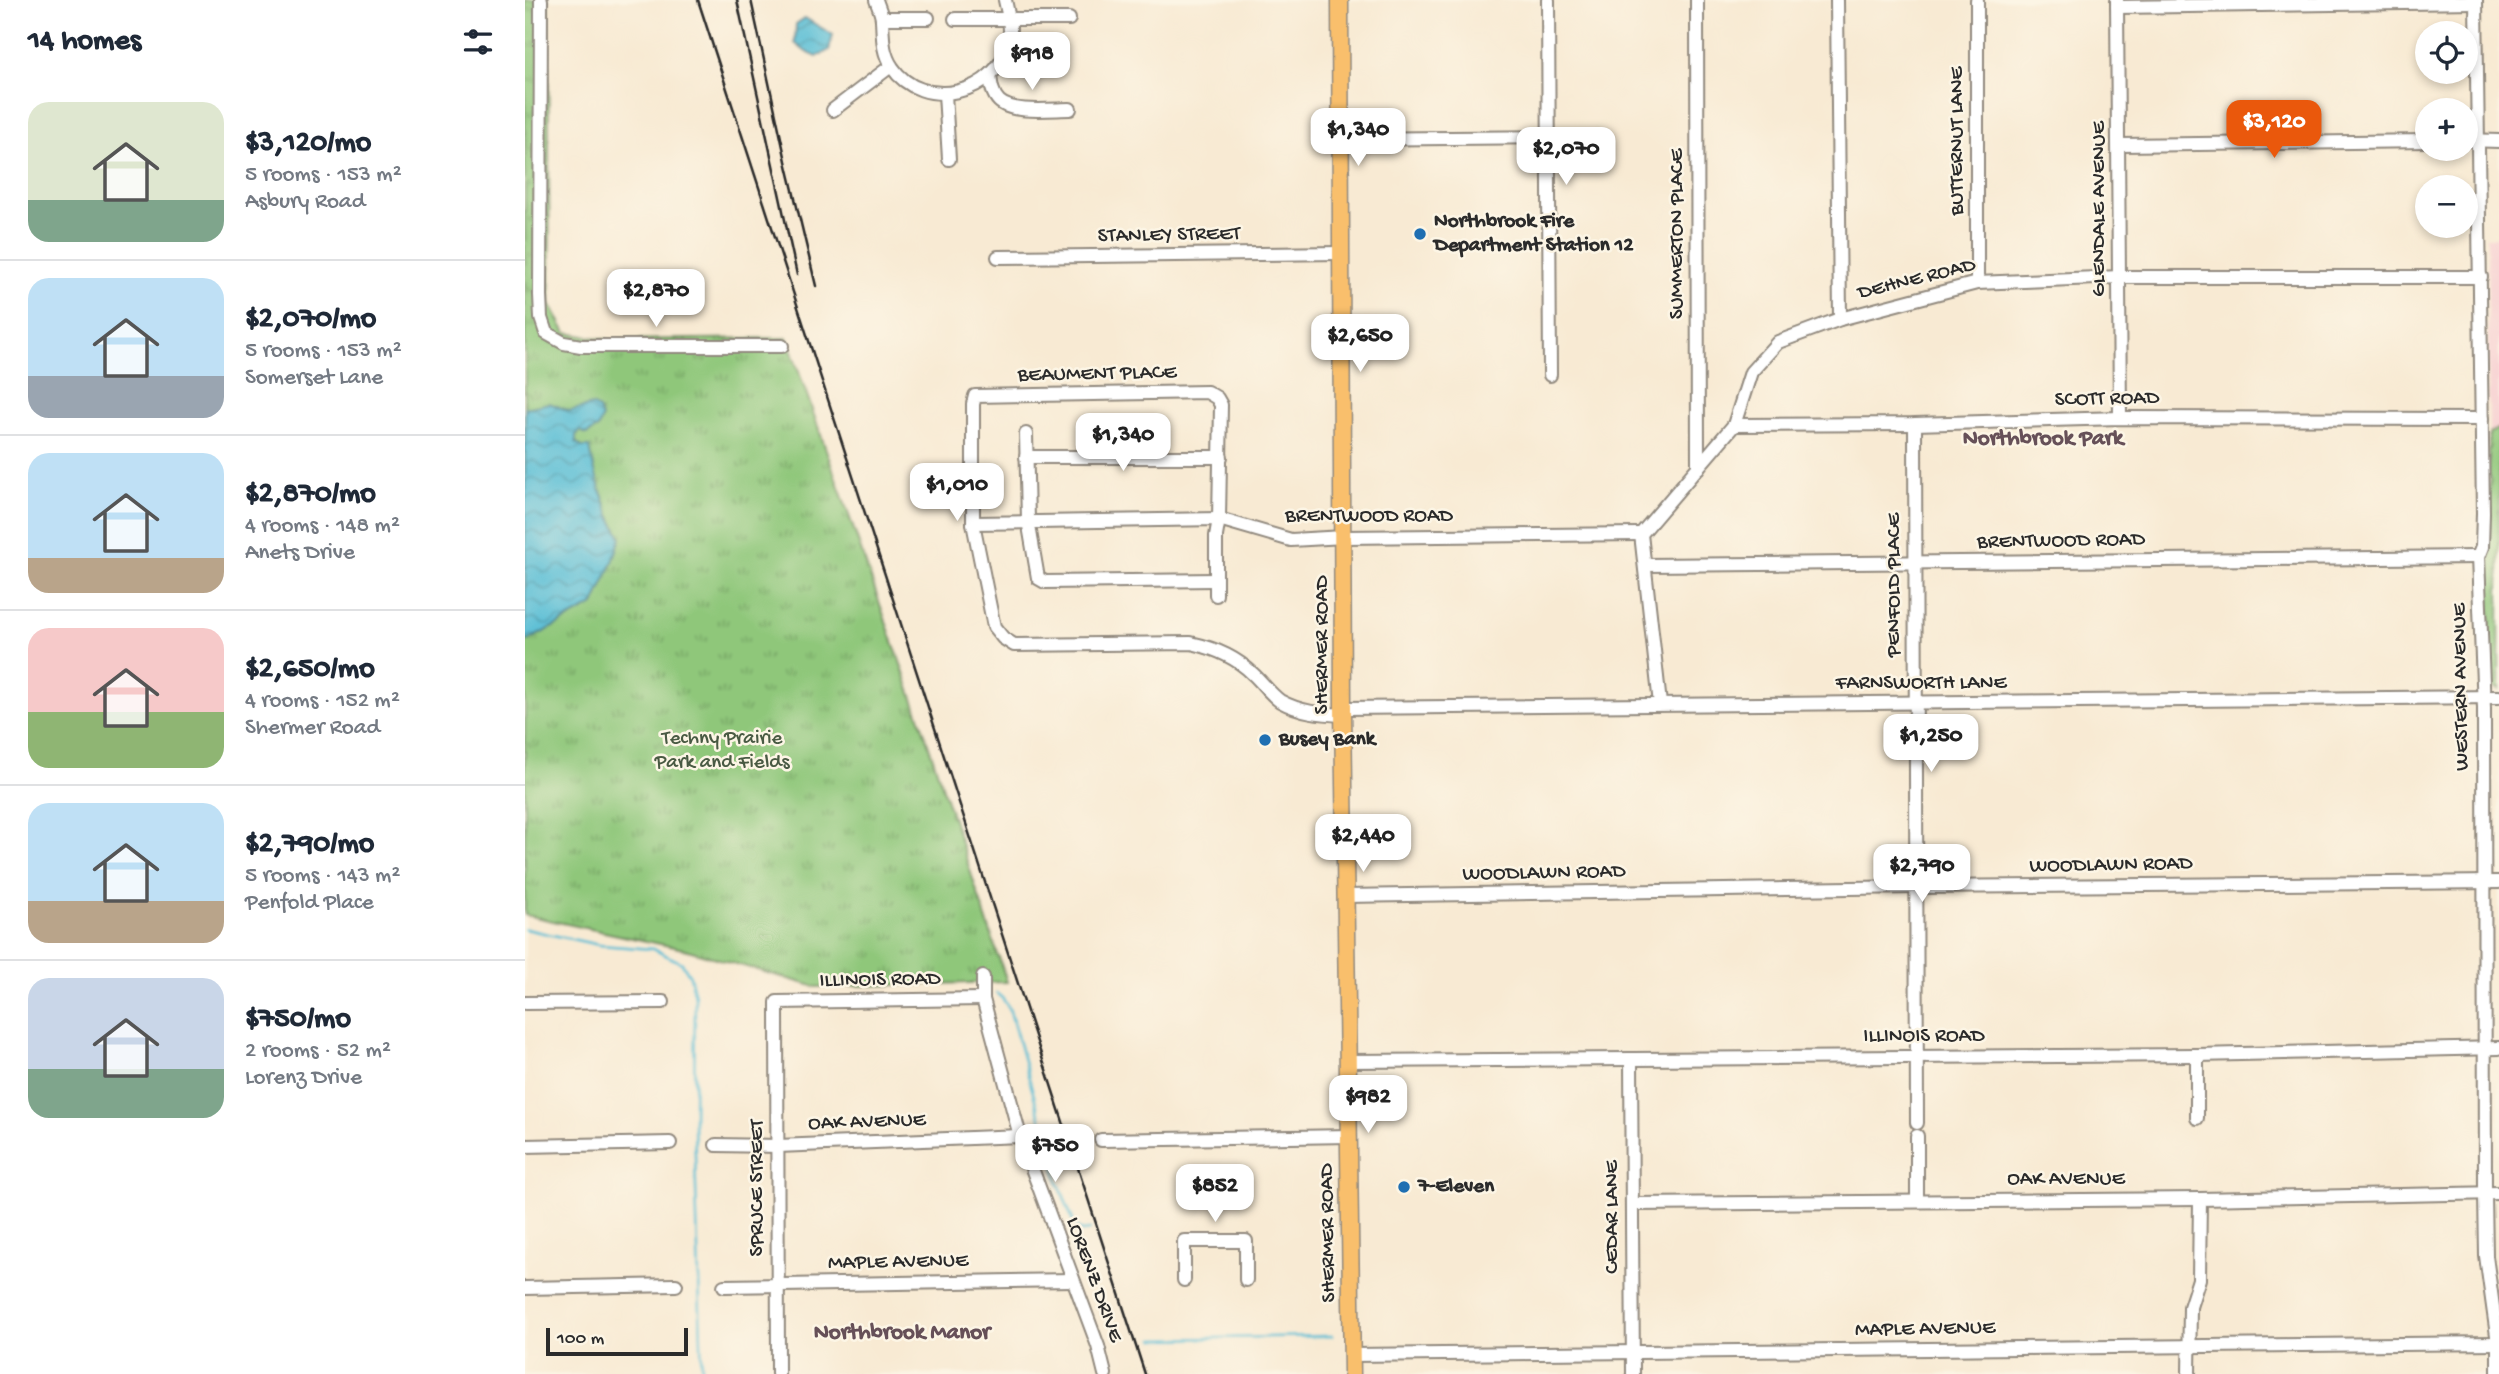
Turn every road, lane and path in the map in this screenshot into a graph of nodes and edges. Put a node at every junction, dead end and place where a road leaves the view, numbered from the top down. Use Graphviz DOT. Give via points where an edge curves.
graph roads {
  1 [pos="541,0"];
  2 [pos="876,0"];
  3 [pos="1005,0"];
  4 [pos="1340,0"];
  5 [pos="1548,0"];
  6 [pos="1697,0"];
  7 [pos="1837,0"];
  8 [pos="1977,0"];
  9 [pos="2476,1"];
  10 [pos="2117,4"];
  11 [pos="882,18"];
  12 [pos="928,18"];
  13 [pos="955,19"];
  14 [pos="1009,19"];
  15 [pos="1069,19"];
  16 [pos="891,66"];
  17 [pos="990,75"];
  18 [pos="945,94"];
  19 [pos="2473,98"];
  20 [pos="1070,109"];
  21 [pos="833,110"];
  22 [pos="1549,137"];
  23 [pos="1339,138"];
  24 [pos="2478,140"];
  25 [pos="2415,141"];
  26 [pos="2499,141"];
  27 [pos="2120,145"];
  28 [pos="949,159"];
  29 [pos="2473,161"];
  30 [pos="1340,253"];
  31 [pos="998,257"];
  32 [pos="2120,277"];
  33 [pos="2481,277"];
  34 [pos="1977,283"];
  35 [pos="1840,319"];
  36 [pos="782,346"];
  37 [pos="1550,375"];
  38 [pos="2120,418"];
  39 [pos="2481,419"];
  40 [pos="1915,424"];
  41 [pos="1734,425"];
  42 [pos="1026,434"];
  43 [pos="1026,457"];
  44 [pos="1220,457"];
  45 [pos="1698,468"];
  46 [pos="1219,519"];
  47 [pos="1028,520"];
  48 [pos="973,523"];
  49 [pos="1641,534"];
  50 [pos="1344,537"];
  51 [pos="2478,557"];
  52 [pos="1914,563"];
  53 [pos="1645,565"];
  54 [pos="1216,580"];
  55 [pos="1216,595"];
  56 [pos="2483,698"];
  57 [pos="2499,698"];
  58 [pos="1915,703"];
  59 [pos="1660,704"];
  60 [pos="1343,712"];
  61 [pos="2484,882"];
  62 [pos="2499,882"];
  63 [pos="1915,887"];
  64 [pos="1345,897"];
  65 [pos="983,977"];
  66 [pos="983,999"];
  67 [pos="663,1002"];
  68 [pos="777,1002"];
  69 [pos="525,1003"];
  70 [pos="2485,1048"];
  71 [pos="2499,1048"];
  72 [pos="2197,1055"];
  73 [pos="1917,1056"];
  74 [pos="1631,1059"];
  75 [pos="1348,1062"];
  76 [pos="2197,1118"];
  77 [pos="1020,1136"];
  78 [pos="1350,1136"];
  79 [pos="1101,1140"];
  80 [pos="670,1143"];
  81 [pos="716,1144"];
  82 [pos="525,1146"];
  83 [pos="778,1146"];
  84 [pos="2499,1192"];
  85 [pos="2485,1193"];
  86 [pos="2200,1199"];
  87 [pos="1917,1200"];
  88 [pos="1633,1203"];
  89 [pos="1073,1280"];
  90 [pos="1184,1280"];
  91 [pos="1246,1280"];
  92 [pos="778,1285"];
  93 [pos="676,1286"];
  94 [pos="724,1286"];
  95 [pos="525,1288"];
  96 [pos="2498,1343"];
  97 [pos="2189,1346"];
  98 [pos="1633,1352"];
  99 [pos="1352,1355"];
  100 [pos="778,1374"];
  101 [pos="1105,1374"];
  102 [pos="1352,1374"];
  103 [pos="1633,1374"];
  104 [pos="2189,1374"];
  105 [pos="2498,1374"];
  1 -- 36 [label="street" via="540,295 546,333 581,346"];
  2 -- 11 [label="street"];
  3 -- 14 [label="street"];
  4 -- 23 [label="main road, SHERMER ROAD"];
  5 -- 22 [label="street"];
  6 -- 45 [label="street, SUMMERTON PLACE"];
  7 -- 35 [label="street"];
  8 -- 34 [label="street, BUTTERNUT LANE"];
  9 -- 10 [label="street"];
  9 -- 19 [label="street, WESTERN AVENUE"];
  10 -- 27 [label="street, GLENDALE AVENUE"];
  11 -- 12 [label="street"];
  11 -- 16 [label="street" via="884,49"];
  13 -- 14 [label="street"];
  14 -- 15 [label="street"];
  14 -- 17 [label="street" via="1009,43"];
  16 -- 18 [label="street" via="918,89"];
  16 -- 21 [label="street"];
  17 -- 18 [label="street"];
  17 -- 20 [label="street" via="1000,102 1013,108"];
  18 -- 28 [label="street"];
  22 -- 23 [label="street"];
  22 -- 37 [label="street"];
  23 -- 30 [label="main road, SHERMER ROAD"];
  24 -- 26 [label="street"];
  25 -- 27 [label="street"];
  27 -- 32 [label="street, GLENDALE AVENUE"];
  29 -- 33 [label="street, WESTERN AVENUE"];
  30 -- 31 [label="street, STANLEY STREET"];
  30 -- 50 [label="main road, SHERMER ROAD"];
  32 -- 33 [label="street, DEHNE ROAD"];
  32 -- 34 [label="street, DEHNE ROAD"];
  32 -- 38 [label="street, GLENDALE AVENUE"];
  33 -- 39 [label="street, WESTERN AVENUE"];
  34 -- 35 [label="street, DEHNE ROAD"];
  35 -- 41 [label="street, DEHNE ROAD" via="1778,342 1751,372"];
  38 -- 39 [label="street, SCOTT ROAD"];
  38 -- 40 [label="street, SCOTT ROAD"];
  39 -- 51 [label="street, WESTERN AVENUE" via="2482,547"];
  40 -- 41 [label="street, SCOTT ROAD"];
  40 -- 52 [label="street, PENFOLD PLACE"];
  41 -- 45 [label="street, DEHNE ROAD"];
  42 -- 43 [label="street"];
  43 -- 44 [label="street"];
  43 -- 47 [label="street"];
  44 -- 46 [label="street"];
  44 -- 48 [label="street, BEAUMENT PLACE" via="1221,405 1207,393 975,396"];
  45 -- 49 [label="street, DEHNE ROAD"];
  46 -- 47 [label="street, BRENTWOOD ROAD"];
  46 -- 50 [label="street, BRENTWOOD ROAD" via="1291,540"];
  46 -- 54 [label="street"];
  47 -- 48 [label="street, BRENTWOOD ROAD"];
  47 -- 54 [label="street" via="1038,578 1045,582"];
  48 -- 60 [label="street, FARNSWORTH LANE" via="994,627 1014,645 1191,643 1221,651 1251,671 1278,699 1303,710"];
  49 -- 50 [label="street, BRENTWOOD ROAD"];
  49 -- 53 [label="street"];
  50 -- 60 [label="main road, SHERMER ROAD"];
  51 -- 52 [label="street, BRENTWOOD ROAD"];
  51 -- 56 [label="street, WESTERN AVENUE"];
  52 -- 53 [label="street, BRENTWOOD ROAD"];
  52 -- 58 [label="street, PENFOLD PLACE"];
  53 -- 59 [label="street"];
  54 -- 55 [label="street"];
  56 -- 57 [label="street, FARNSWORTH LANE"];
  56 -- 58 [label="street, FARNSWORTH LANE"];
  56 -- 61 [label="street, WESTERN AVENUE"];
  58 -- 59 [label="street, FARNSWORTH LANE"];
  58 -- 63 [label="street, PENFOLD PLACE"];
  59 -- 60 [label="street, FARNSWORTH LANE"];
  60 -- 64 [label="main road, SHERMER ROAD"];
  61 -- 62 [label="street, WOODLAWN ROAD"];
  61 -- 63 [label="street, WOODLAWN ROAD"];
  61 -- 70 [label="street, WESTERN AVENUE"];
  63 -- 64 [label="street, WOODLAWN ROAD"];
  63 -- 73 [label="street, PENFOLD PLACE"];
  64 -- 75 [label="main road, SHERMER ROAD"];
  65 -- 66 [label="street, LORENZ DRIVE"];
  66 -- 68 [label="street, ILLINOIS ROAD"];
  66 -- 77 [label="street, LORENZ DRIVE"];
  67 -- 69 [label="street"];
  68 -- 83 [label="street, SPRUCE STREET"];
  70 -- 71 [label="street, ILLINOIS ROAD"];
  70 -- 72 [label="street, ILLINOIS ROAD"];
  70 -- 85 [label="street, WESTERN AVENUE"];
  72 -- 73 [label="street, ILLINOIS ROAD"];
  72 -- 76 [label="street"];
  73 -- 74 [label="street, ILLINOIS ROAD"];
  73 -- 87 [label="street, PENFOLD PLACE"];
  74 -- 75 [label="street, ILLINOIS ROAD"];
  74 -- 88 [label="street, CEDAR LANE"];
  75 -- 78 [label="main road, SHERMER ROAD"];
  77 -- 83 [label="street, OAK AVENUE"];
  77 -- 89 [label="street, LORENZ DRIVE"];
  78 -- 79 [label="street"];
  78 -- 99 [label="main road, SHERMER ROAD"];
  80 -- 82 [label="street"];
  81 -- 83 [label="street, OAK AVENUE"];
  83 -- 92 [label="street, SPRUCE STREET"];
  84 -- 85 [label="street, OAK AVENUE"];
  85 -- 86 [label="street, OAK AVENUE"];
  85 -- 96 [label="street, WESTERN AVENUE" via="2486,1256"];
  86 -- 87 [label="street, OAK AVENUE"];
  86 -- 97 [label="street" via="2199,1279 2190,1307"];
  87 -- 88 [label="street, OAK AVENUE"];
  88 -- 98 [label="street, CEDAR LANE"];
  89 -- 92 [label="street, MAPLE AVENUE"];
  89 -- 101 [label="street, LORENZ DRIVE"];
  90 -- 91 [label="street" via="1184,1241 1246,1241"];
  92 -- 94 [label="street, MAPLE AVENUE"];
  92 -- 100 [label="street, SPRUCE STREET"];
  93 -- 95 [label="street"];
  96 -- 97 [label="street, MAPLE AVENUE"];
  96 -- 105 [label="street, WESTERN AVENUE"];
  97 -- 98 [label="street, MAPLE AVENUE"];
  97 -- 104 [label="street"];
  98 -- 99 [label="street, MAPLE AVENUE"];
  98 -- 103 [label="street, CEDAR LANE"];
  99 -- 102 [label="main road, SHERMER ROAD"];
}
